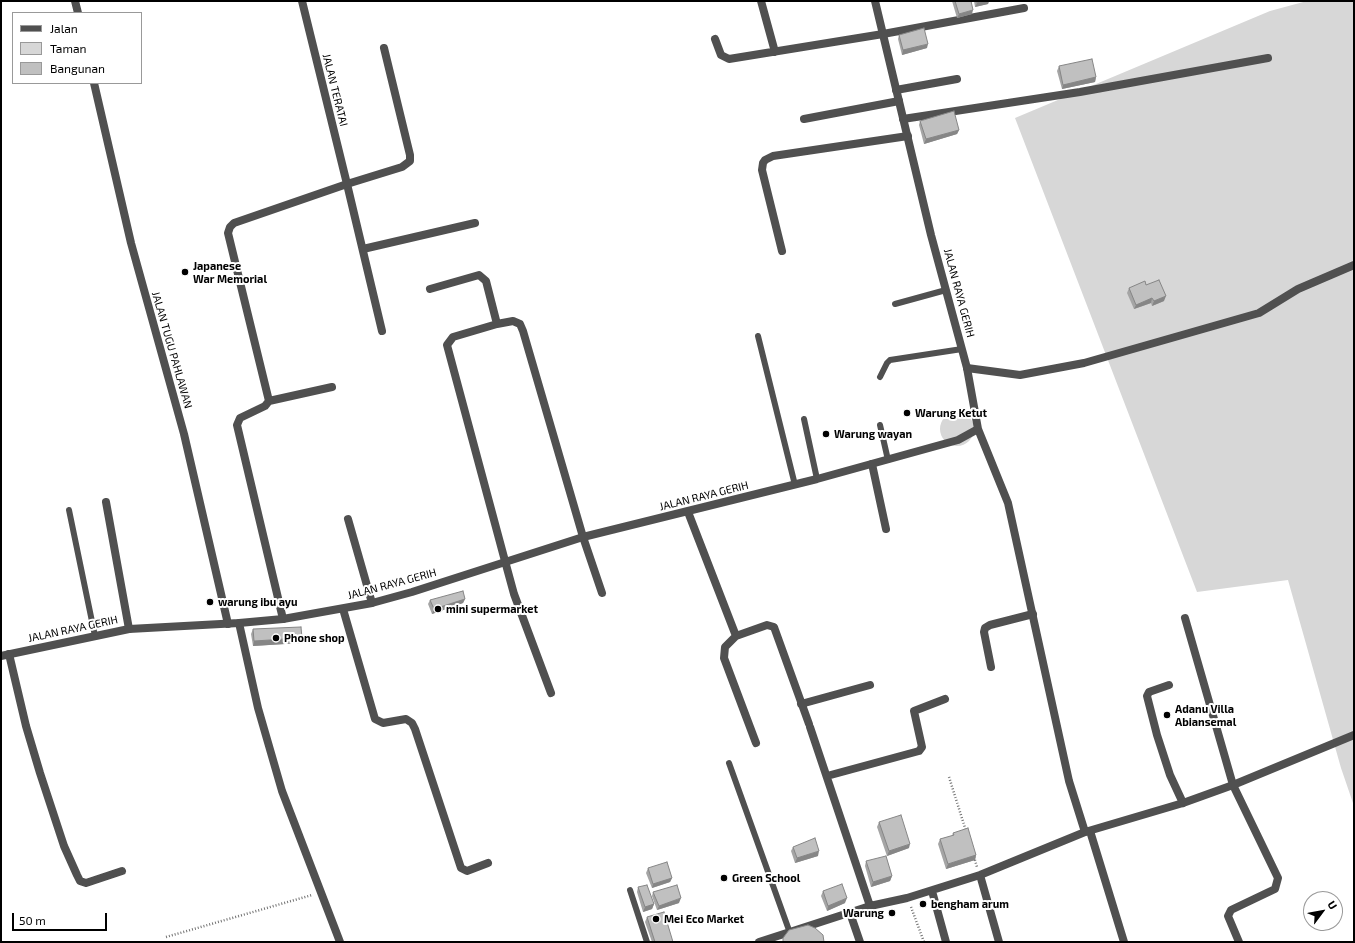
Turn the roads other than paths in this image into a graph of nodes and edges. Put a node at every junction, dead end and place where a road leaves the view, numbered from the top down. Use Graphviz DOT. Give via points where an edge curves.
graph roads {
  1 [pos="75,1"];
  2 [pos="302,1"];
  3 [pos="761,1"];
  4 [pos="875,1"];
  5 [pos="1024,8"];
  6 [pos="78,12"];
  7 [pos="883,34"];
  8 [pos="715,39"];
  9 [pos="384,48"];
  10 [pos="775,52"];
  11 [pos="1268,58"];
  12 [pos="957,79"];
  13 [pos="94,84"];
  14 [pos="896,90"];
  15 [pos="899,101"];
  16 [pos="804,119"];
  17 [pos="903,119"];
  18 [pos="908,136"];
  19 [pos="347,184"];
  20 [pos="475,223"];
  21 [pos="363,249"];
  22 [pos="782,251"];
  23 [pos="1354,265"];
  24 [pos="430,289"];
  25 [pos="946,290"];
  26 [pos="895,304"];
  27 [pos="497,324"];
  28 [pos="382,331"];
  29 [pos="758,336"];
  30 [pos="962,349"];
  31 [pos="967,368"];
  32 [pos="880,377"];
  33 [pos="332,387"];
  34 [pos="269,400"];
  35 [pos="804,419"];
  36 [pos="880,425"];
  37 [pos="978,429"];
  38 [pos="888,460"];
  39 [pos="872,464"];
  40 [pos="817,479"];
  41 [pos="795,485"];
  42 [pos="106,502"];
  43 [pos="69,510"];
  44 [pos="688,512"];
  45 [pos="348,519"];
  46 [pos="886,529"];
  47 [pos="583,537"];
  48 [pos="504,561"];
  49 [pos="602,593"];
  50 [pos="372,603"];
  51 [pos="343,609"];
  52 [pos="1033,614"];
  53 [pos="1185,618"];
  54 [pos="283,619"];
  55 [pos="239,623"];
  56 [pos="228,624"];
  57 [pos="129,629"];
  58 [pos="95,636"];
  59 [pos="736,636"];
  60 [pos="10,654"];
  61 [pos="1,656"];
  62 [pos="992,667"];
  63 [pos="870,685"];
  64 [pos="1169,685"];
  65 [pos="551,693"];
  66 [pos="945,699"];
  67 [pos="801,704"];
  68 [pos="1354,735"];
  69 [pos="756,743"];
  70 [pos="729,763"];
  71 [pos="827,776"];
  72 [pos="1233,785"];
  73 [pos="1183,803"];
  74 [pos="1087,831"];
  75 [pos="488,863"];
  76 [pos="122,871"];
  77 [pos="980,875"];
  78 [pos="630,890"];
  79 [pos="932,891"];
  80 [pos="870,906"];
  81 [pos="850,913"];
  82 [pos="790,933"];
  83 [pos="340,942"];
  84 [pos="647,942"];
  85 [pos="759,942"];
  86 [pos="860,942"];
  87 [pos="946,942"];
  88 [pos="999,942"];
  89 [pos="1124,942"];
  90 [pos="1239,942"];
  1 -- 6 [label="street"];
  2 -- 19 [label="street, JALAN TERATAI"];
  3 -- 10 [label="street"];
  4 -- 7 [label="street, JALAN RAYA GERIH"];
  5 -- 7 [label="street"];
  7 -- 10 [label="street"];
  7 -- 14 [label="street, JALAN RAYA GERIH"];
  8 -- 10 [label="street" via="721,55 729,59"];
  9 -- 19 [label="street" via="410,161"];
  11 -- 17 [label="street" via="1080,92"];
  12 -- 14 [label="street"];
  13 -- 56 [label="street, JALAN TUGU PAHLAWAN" via="131,243 184,434"];
  14 -- 15 [label="street, JALAN RAYA GERIH"];
  15 -- 16 [label="street"];
  15 -- 17 [label="street, JALAN RAYA GERIH"];
  17 -- 18 [label="street, JALAN RAYA GERIH"];
  18 -- 22 [label="street" via="773,156 765,160 762,170"];
  18 -- 25 [label="street, JALAN RAYA GERIH"];
  19 -- 21 [label="street, JALAN TERATAI"];
  19 -- 34 [label="street" via="234,223 230,227 228,233"];
  20 -- 21 [label="street"];
  21 -- 28 [label="street, JALAN TERATAI"];
  23 -- 31 [label="street" via="1298,289 1259,313 1084,363 1020,375"];
  24 -- 27 [label="street" via="479,275 483,277"];
  25 -- 26 [label="lane"];
  25 -- 30 [label="street, JALAN RAYA GERIH"];
  27 -- 47 [label="street" via="514,321 520,324 523,331"];
  27 -- 48 [label="street" via="453,337 447,345"];
  29 -- 41 [label="lane"];
  30 -- 31 [label="street, JALAN RAYA GERIH"];
  30 -- 32 [label="lane" via="890,360"];
  31 -- 37 [label="street, JALAN RAYA GERIH"];
  33 -- 34 [label="street"];
  34 -- 54 [label="street" via="265,406 240,418 237,425"];
  35 -- 40 [label="lane"];
  36 -- 38 [label="lane"];
  37 -- 38 [label="street, JALAN RAYA GERIH" via="958,440"];
  37 -- 52 [label="street" via="1008,503"];
  38 -- 39 [label="street, JALAN RAYA GERIH"];
  39 -- 40 [label="street, JALAN RAYA GERIH"];
  39 -- 46 [label="street"];
  40 -- 41 [label="street, JALAN RAYA GERIH"];
  41 -- 44 [label="street, JALAN RAYA GERIH"];
  42 -- 57 [label="street"];
  43 -- 58 [label="lane"];
  44 -- 47 [label="street, JALAN RAYA GERIH"];
  44 -- 59 [label="street"];
  45 -- 50 [label="street"];
  47 -- 48 [label="street, JALAN RAYA GERIH"];
  47 -- 49 [label="street"];
  48 -- 50 [label="street, JALAN RAYA GERIH"];
  48 -- 65 [label="street"];
  50 -- 51 [label="street, JALAN RAYA GERIH"];
  51 -- 54 [label="street, JALAN RAYA GERIH"];
  51 -- 75 [label="street" via="375,719 383,723 406,719 412,723 461,868 467,871"];
  52 -- 62 [label="street" via="985,628"];
  52 -- 74 [label="street" via="1069,781"];
  53 -- 72 [label="street"];
  54 -- 55 [label="street, JALAN RAYA GERIH"];
  55 -- 56 [label="street, JALAN RAYA GERIH"];
  55 -- 83 [label="street" via="258,708 282,791"];
  56 -- 57 [label="street, JALAN RAYA GERIH"];
  57 -- 58 [label="street, JALAN RAYA GERIH"];
  58 -- 60 [label="street, JALAN RAYA GERIH"];
  59 -- 67 [label="street" via="767,625 773,626"];
  59 -- 69 [label="street" via="725,647 724,658"];
  60 -- 61 [label="street, JALAN RAYA GERIH"];
  60 -- 76 [label="street" via="26,726 40,773 64,846 80,881 86,883"];
  63 -- 67 [label="street"];
  64 -- 73 [label="street" via="1149,692 1147,696 1170,775"];
  66 -- 71 [label="street" via="914,711 922,747 919,751"];
  67 -- 71 [label="street"];
  68 -- 72 [label="street"];
  70 -- 82 [label="lane"];
  71 -- 80 [label="street"];
  72 -- 73 [label="street"];
  72 -- 90 [label="street" via="1278,878 1274,889 1231,910 1228,916"];
  73 -- 74 [label="street"];
  74 -- 77 [label="street"];
  74 -- 89 [label="street"];
  77 -- 79 [label="street"];
  77 -- 88 [label="street"];
  78 -- 84 [label="lane"];
  79 -- 80 [label="street"];
  79 -- 87 [label="street"];
  80 -- 81 [label="street"];
  81 -- 82 [label="street"];
  81 -- 86 [label="street"];
  82 -- 85 [label="street"];
}
